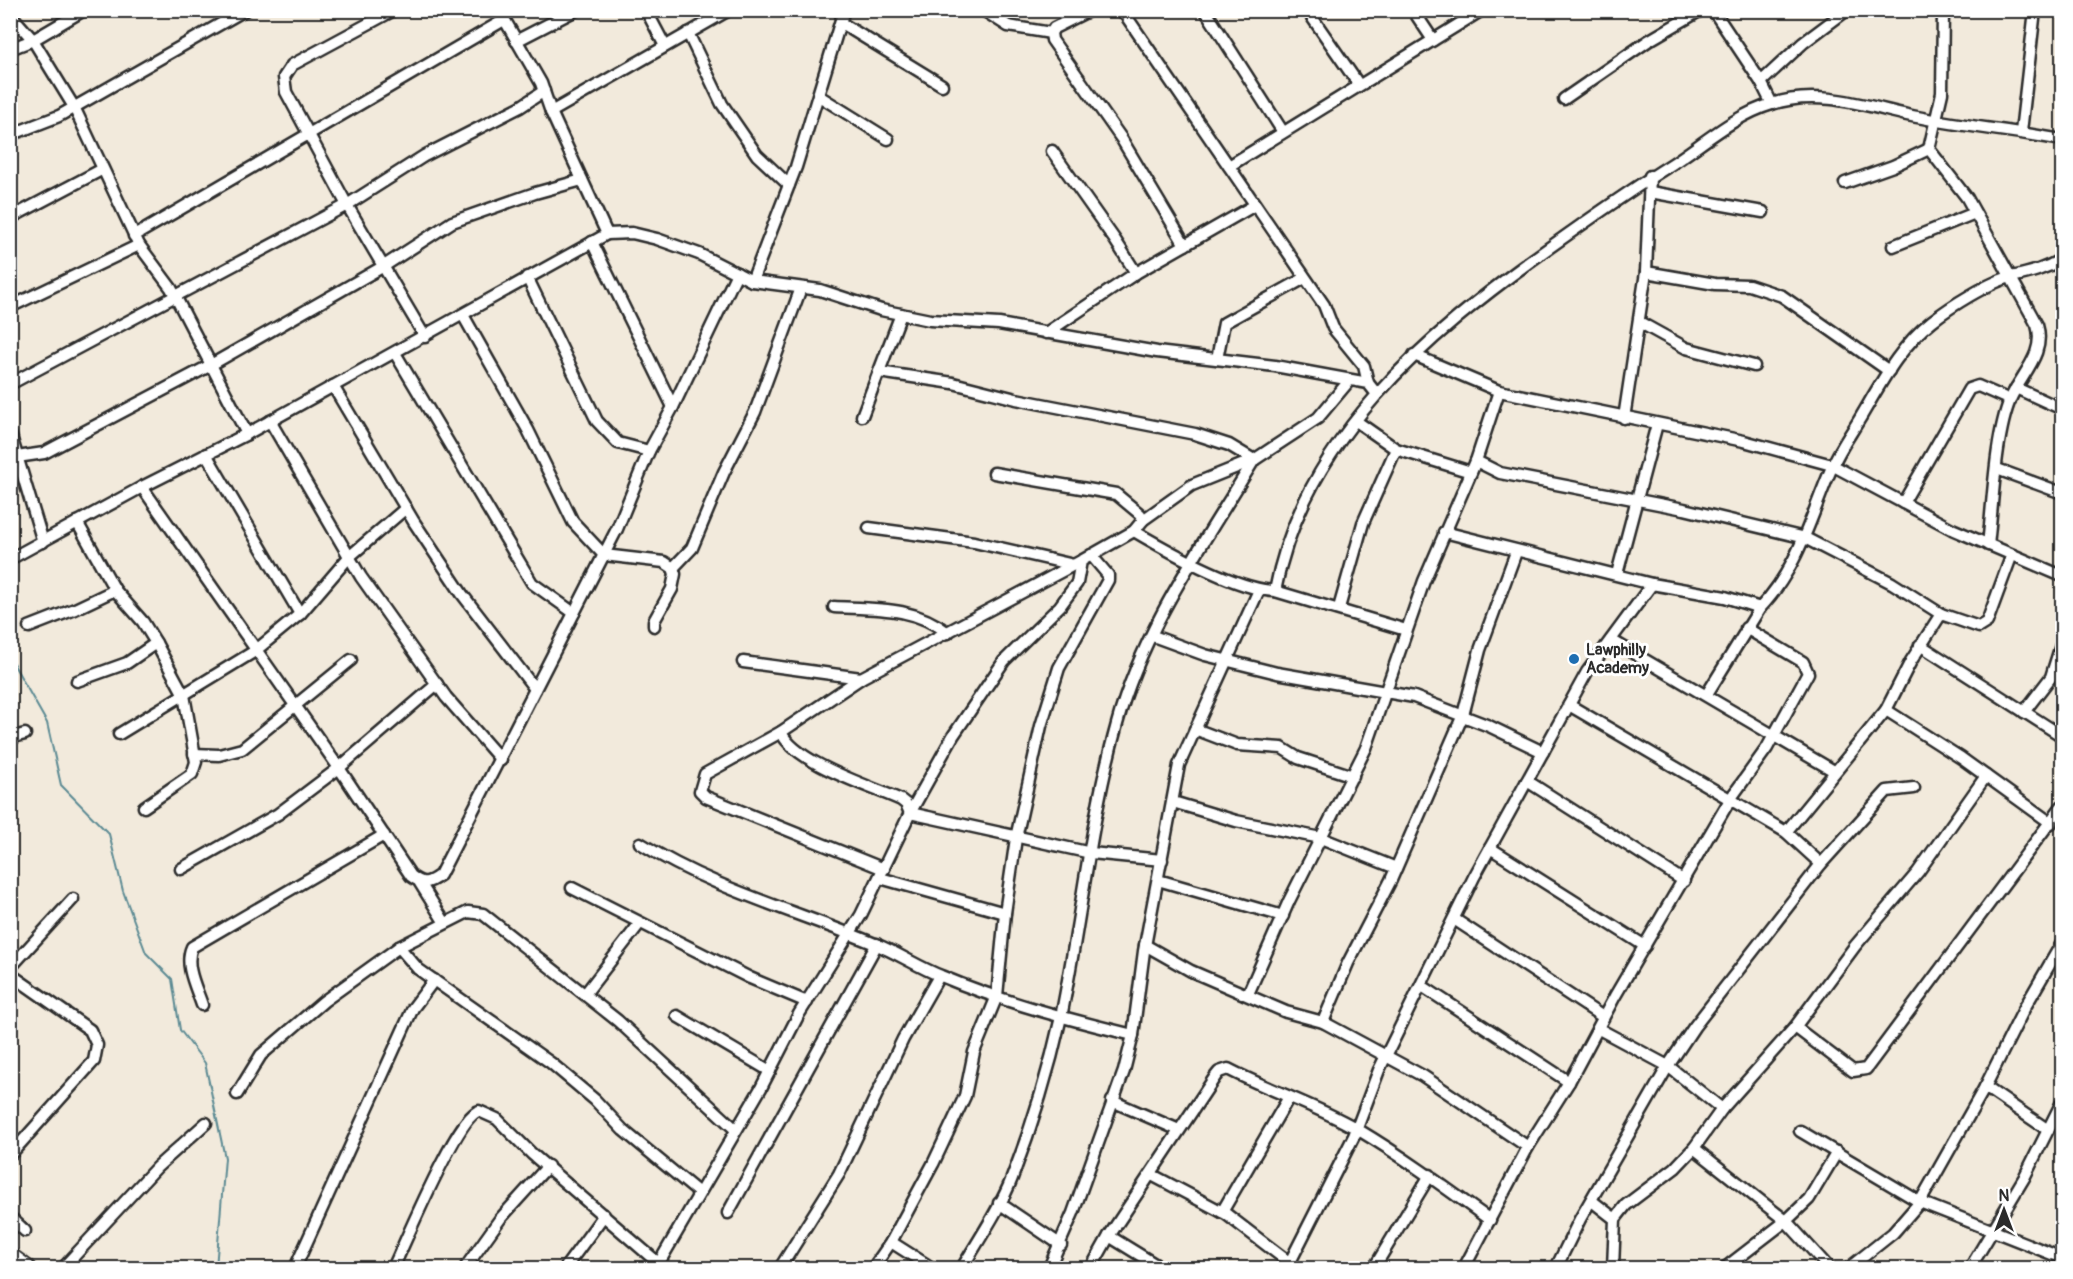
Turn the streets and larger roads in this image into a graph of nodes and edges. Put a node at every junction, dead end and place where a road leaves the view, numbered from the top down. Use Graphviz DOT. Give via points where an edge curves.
graph roads {
  1 [pos="12,10"];
  2 [pos="84,10"];
  3 [pos="245,10"];
  4 [pos="394,10"];
  5 [pos="576,10"];
  6 [pos="645,10"];
  7 [pos="729,10"];
  8 [pos="844,10"];
  9 [pos="983,10"];
  10 [pos="1090,10"];
  11 [pos="1122,10"];
  12 [pos="1205,10"];
  13 [pos="1307,10"];
  14 [pos="1413,10"];
  15 [pos="1482,10"];
  16 [pos="1701,10"];
  17 [pos="1847,10"];
  18 [pos="1943,10"];
  19 [pos="2035,10"];
  20 [pos="1717,12"];
  21 [pos="501,15"];
  22 [pos="841,23"];
  23 [pos="688,33"];
  24 [pos="1051,33"];
  25 [pos="33,40"];
  26 [pos="1433,40"];
  27 [pos="516,41"];
  28 [pos="665,46"];
  29 [pos="10,49"];
  30 [pos="1761,82"];
  31 [pos="942,85"];
  32 [pos="1359,85"];
  33 [pos="544,91"];
  34 [pos="819,96"];
  35 [pos="1564,99"];
  36 [pos="1772,104"];
  37 [pos="74,107"];
  38 [pos="551,112"];
  39 [pos="1937,120"];
  40 [pos="1283,132"];
  41 [pos="2021,132"];
  42 [pos="309,134"];
  43 [pos="10,135"];
  44 [pos="888,139"];
  45 [pos="2062,140"];
  46 [pos="1929,149"];
  47 [pos="1052,151"];
  48 [pos="1230,166"];
  49 [pos="101,170"];
  50 [pos="1650,176"];
  51 [pos="582,180"];
  52 [pos="1845,183"];
  53 [pos="789,185"];
  54 [pos="1650,192"];
  55 [pos="347,205"];
  56 [pos="1255,205"];
  57 [pos="1764,212"];
  58 [pos="1975,213"];
  59 [pos="10,218"];
  60 [pos="607,234"];
  61 [pos="136,240"];
  62 [pos="592,242"];
  63 [pos="1185,245"];
  64 [pos="1893,246"];
  65 [pos="2062,259"];
  66 [pos="384,266"];
  67 [pos="1646,272"];
  68 [pos="737,273"];
  69 [pos="1136,273"];
  70 [pos="527,277"];
  71 [pos="2011,277"];
  72 [pos="1303,279"];
  73 [pos="752,281"];
  74 [pos="801,288"];
  75 [pos="175,295"];
  76 [pos="10,307"];
  77 [pos="901,314"];
  78 [pos="463,315"];
  79 [pos="1639,322"];
  80 [pos="1046,333"];
  81 [pos="425,336"];
  82 [pos="395,352"];
  83 [pos="1414,355"];
  84 [pos="1217,359"];
  85 [pos="209,366"];
  86 [pos="1754,366"];
  87 [pos="1889,371"];
  88 [pos="879,372"];
  89 [pos="1348,381"];
  90 [pos="1368,383"];
  91 [pos="10,384"];
  92 [pos="333,386"];
  93 [pos="2016,388"];
  94 [pos="1499,391"];
  95 [pos="1376,393"];
  96 [pos="2010,400"];
  97 [pos="673,408"];
  98 [pos="2062,409"];
  99 [pos="862,416"];
  100 [pos="1624,418"];
  101 [pos="270,421"];
  102 [pos="1356,421"];
  103 [pos="1657,424"];
  104 [pos="10,433"];
  105 [pos="247,434"];
  106 [pos="1396,449"];
  107 [pos="648,451"];
  108 [pos="206,454"];
  109 [pos="17,458"];
  110 [pos="1254,460"];
  111 [pos="1832,465"];
  112 [pos="1474,466"];
  113 [pos="1997,469"];
  114 [pos="994,473"];
  115 [pos="142,487"];
  116 [pos="2062,493"];
  117 [pos="1635,499"];
  118 [pos="1903,503"];
  119 [pos="406,508"];
  120 [pos="1143,520"];
  121 [pos="77,522"];
  122 [pos="869,528"];
  123 [pos="1134,531"];
  124 [pos="1444,532"];
  125 [pos="1805,538"];
  126 [pos="43,542"];
  127 [pos="1988,545"];
  128 [pos="1516,552"];
  129 [pos="604,555"];
  130 [pos="2011,556"];
  131 [pos="349,557"];
  132 [pos="10,559"];
  133 [pos="1082,561"];
  134 [pos="1192,561"];
  135 [pos="673,568"];
  136 [pos="1617,574"];
  137 [pos="2062,576"];
  138 [pos="1652,584"];
  139 [pos="115,590"];
  140 [pos="1259,590"];
  141 [pos="1275,591"];
  142 [pos="834,607"];
  143 [pos="1339,608"];
  144 [pos="1760,608"];
  145 [pos="574,613"];
  146 [pos="300,614"];
  147 [pos="1941,614"];
  148 [pos="654,626"];
  149 [pos="29,627"];
  150 [pos="1746,628"];
  151 [pos="1406,630"];
  152 [pos="948,633"];
  153 [pos="1153,636"];
  154 [pos="1611,640"];
  155 [pos="2062,642"];
  156 [pos="156,643"];
  157 [pos="1920,645"];
  158 [pos="255,651"];
  159 [pos="351,660"];
  160 [pos="1226,660"];
  161 [pos="743,662"];
  162 [pos="861,678"];
  163 [pos="77,681"];
  164 [pos="437,684"];
  165 [pos="536,689"];
  166 [pos="1384,692"];
  167 [pos="1707,694"];
  168 [pos="184,695"];
  169 [pos="1569,705"];
  170 [pos="296,708"];
  171 [pos="1886,710"];
  172 [pos="2024,712"];
  173 [pos="1463,715"];
  174 [pos="1195,729"];
  175 [pos="781,732"];
  176 [pos="25,734"];
  177 [pos="119,734"];
  178 [pos="1774,734"];
  179 [pos="2062,736"];
  180 [pos="10,738"];
  181 [pos="1543,752"];
  182 [pos="194,753"];
  183 [pos="501,760"];
  184 [pos="339,768"];
  185 [pos="1834,771"];
  186 [pos="1353,776"];
  187 [pos="1986,776"];
  188 [pos="1527,781"];
  189 [pos="1914,788"];
  190 [pos="1731,798"];
  191 [pos="1173,802"];
  192 [pos="2062,806"];
  193 [pos="144,807"];
  194 [pos="910,813"];
  195 [pos="2051,822"];
  196 [pos="1786,832"];
  197 [pos="384,835"];
  198 [pos="1016,838"];
  199 [pos="1322,838"];
  200 [pos="640,843"];
  201 [pos="1490,848"];
  202 [pos="1091,853"];
  203 [pos="1162,860"];
  204 [pos="1821,864"];
  205 [pos="1396,868"];
  206 [pos="181,869"];
  207 [pos="882,873"];
  208 [pos="1158,880"];
  209 [pos="1684,881"];
  210 [pos="420,883"];
  211 [pos="572,888"];
  212 [pos="74,899"];
  213 [pos="1005,913"];
  214 [pos="1283,916"];
  215 [pos="1454,919"];
  216 [pos="445,923"];
  217 [pos="640,923"];
  218 [pos="849,934"];
  219 [pos="877,944"];
  220 [pos="1145,945"];
  221 [pos="399,946"];
  222 [pos="1645,946"];
  223 [pos="2061,948"];
  224 [pos="10,968"];
  225 [pos="10,974"];
  226 [pos="939,976"];
  227 [pos="434,980"];
  228 [pos="1422,986"];
  229 [pos="585,994"];
  230 [pos="1248,994"];
  231 [pos="997,996"];
  232 [pos="807,1002"];
  233 [pos="202,1005"];
  234 [pos="677,1016"];
  235 [pos="1603,1017"];
  236 [pos="1060,1018"];
  237 [pos="1323,1022"];
  238 [pos="1795,1027"];
  239 [pos="1599,1029"];
  240 [pos="1133,1035"];
  241 [pos="1386,1058"];
  242 [pos="1668,1066"];
  243 [pos="770,1071"];
  244 [pos="1569,1082"];
  245 [pos="1985,1087"];
  246 [pos="237,1094"];
  247 [pos="1289,1097"];
  248 [pos="1112,1101"];
  249 [pos="2062,1102"];
  250 [pos="1722,1108"];
  251 [pos="206,1123"];
  252 [pos="735,1129"];
  253 [pos="1357,1129"];
  254 [pos="1179,1130"];
  255 [pos="2048,1130"];
  256 [pos="1800,1131"];
  257 [pos="1528,1147"];
  258 [pos="1694,1148"];
  259 [pos="1837,1152"];
  260 [pos="10,1155"];
  261 [pos="548,1166"];
  262 [pos="1152,1175"];
  263 [pos="1430,1175"];
  264 [pos="699,1193"];
  265 [pos="1592,1202"];
  266 [pos="999,1203"];
  267 [pos="1920,1203"];
  268 [pos="1222,1212"];
  269 [pos="728,1213"];
  270 [pos="604,1215"];
  271 [pos="10,1217"];
  272 [pos="1615,1219"];
  273 [pos="1490,1220"];
  274 [pos="1786,1221"];
  275 [pos="25,1231"];
  276 [pos="1992,1232"];
  277 [pos="1110,1236"];
  278 [pos="891,1242"];
  279 [pos="1061,1245"];
  280 [pos="2062,1257"];
  281 [pos="1289,1266"];
  282 [pos="660,1267"];
  283 [pos="63,1269"];
  284 [pos="295,1269"];
  285 [pos="393,1269"];
  286 [pos="465,1269"];
  287 [pos="565,1269"];
  288 [pos="780,1269"];
  289 [pos="873,1269"];
  290 [pos="932,1269"];
  291 [pos="962,1269"];
  292 [pos="1049,1269"];
  293 [pos="1091,1269"];
  294 [pos="1161,1269"];
  295 [pos="1374,1269"];
  296 [pos="1464,1269"];
  297 [pos="1556,1269"];
  298 [pos="1613,1269"];
  299 [pos="1725,1269"];
  300 [pos="1829,1269"];
  301 [pos="1849,1269"];
  302 [pos="1970,1269"];
  303 [pos="2055,1269"];
  1 -- 25 [label="street" via="12,16"];
  2 -- 25 [label="street"];
  3 -- 37 [label="street"];
  4 -- 42 [label="street" via="292,65 284,77 286,92"];
  5 -- 27 [label="street"];
  6 -- 28 [label="street"];
  7 -- 23 [label="street"];
  8 -- 22 [label="street"];
  9 -- 24 [label="street" via="1008,26"];
  10 -- 24 [label="street"];
  11 -- 48 [label="street"];
  12 -- 40 [label="street"];
  13 -- 32 [label="street"];
  14 -- 26 [label="street"];
  15 -- 26 [label="street"];
  16 -- 35 [label="street"];
  17 -- 30 [label="street"];
  18 -- 39 [label="street" via="1942,93"];
  19 -- 41 [label="street"];
  20 -- 30 [label="street"];
  21 -- 27 [label="street"];
  21 -- 42 [label="street"];
  22 -- 31 [label="street"];
  22 -- 34 [label="street"];
  23 -- 28 [label="street"];
  23 -- 53 [label="street" via="722,104 757,155"];
  24 -- 63 [label="street" via="1052,40 1121,138"];
  25 -- 29 [label="street"];
  25 -- 37 [label="street"];
  26 -- 32 [label="street"];
  27 -- 33 [label="street"];
  28 -- 38 [label="street"];
  30 -- 36 [label="street"];
  32 -- 40 [label="street"];
  33 -- 38 [label="street"];
  33 -- 55 [label="street" via="424,156"];
  34 -- 44 [label="street"];
  34 -- 53 [label="street"];
  36 -- 39 [label="street" via="1838,100"];
  36 -- 50 [label="street" via="1699,143"];
  37 -- 43 [label="street" via="43,124"];
  37 -- 49 [label="street"];
  38 -- 51 [label="street"];
  39 -- 41 [label="street"];
  39 -- 46 [label="street"];
  40 -- 48 [label="street"];
  41 -- 45 [label="street"];
  42 -- 55 [label="street"];
  42 -- 61 [label="street"];
  46 -- 52 [label="street"];
  46 -- 58 [label="street" via="1950,173"];
  47 -- 69 [label="street"];
  48 -- 56 [label="street"];
  49 -- 59 [label="street"];
  49 -- 61 [label="street"];
  50 -- 54 [label="street"];
  50 -- 83 [label="street" via="1480,297"];
  51 -- 60 [label="street"];
  51 -- 66 [label="street" via="535,192 452,222"];
  53 -- 73 [label="street"];
  54 -- 57 [label="street"];
  54 -- 67 [label="street"];
  55 -- 66 [label="street"];
  55 -- 75 [label="street"];
  56 -- 63 [label="street"];
  56 -- 72 [label="street"];
  58 -- 64 [label="street"];
  58 -- 71 [label="street"];
  60 -- 62 [label="street"];
  60 -- 68 [label="street" via="632,233 657,239"];
  61 -- 75 [label="street"];
  61 -- 76 [label="street"];
  62 -- 70 [label="street"];
  62 -- 97 [label="street"];
  63 -- 69 [label="street"];
  65 -- 71 [label="street" via="2030,275"];
  66 -- 81 [label="street"];
  66 -- 85 [label="street"];
  67 -- 79 [label="street"];
  67 -- 87 [label="street" via="1715,284 1749,285 1782,296"];
  68 -- 73 [label="street"];
  68 -- 97 [label="street"];
  69 -- 80 [label="street"];
  70 -- 78 [label="street"];
  70 -- 107 [label="street" via="597,421 618,443"];
  71 -- 87 [label="street" via="1933,320 1911,339"];
  71 -- 93 [label="street" via="2040,336 2039,348"];
  72 -- 84 [label="street" via="1224,323"];
  72 -- 90 [label="street" via="1324,305 1337,334 1359,358"];
  73 -- 74 [label="street"];
  74 -- 77 [label="street"];
  74 -- 135 [label="street" via="755,412 692,548"];
  75 -- 85 [label="street"];
  75 -- 91 [label="street"];
  77 -- 80 [label="street"];
  77 -- 88 [label="street"];
  78 -- 81 [label="street"];
  78 -- 129 [label="street" via="528,430 573,522"];
  79 -- 86 [label="street" via="1686,348"];
  79 -- 100 [label="street"];
  80 -- 84 [label="street"];
  81 -- 82 [label="street"];
  82 -- 92 [label="street"];
  82 -- 145 [label="street" via="532,583"];
  83 -- 94 [label="street"];
  83 -- 95 [label="street"];
  84 -- 89 [label="street"];
  85 -- 105 [label="street"];
  85 -- 109 [label="street" via="44,453"];
  87 -- 111 [label="street"];
  88 -- 99 [label="street"];
  88 -- 110 [label="street" via="953,383 1194,434 1228,445"];
  89 -- 90 [label="street"];
  89 -- 110 [label="street" via="1318,418"];
  90 -- 95 [label="street"];
  92 -- 101 [label="street"];
  92 -- 119 [label="street"];
  93 -- 96 [label="street"];
  93 -- 98 [label="street"];
  94 -- 100 [label="street"];
  94 -- 112 [label="street"];
  95 -- 102 [label="street"];
  96 -- 113 [label="street" via="2003,420"];
  96 -- 118 [label="street" via="1978,386 1969,389"];
  97 -- 107 [label="street"];
  100 -- 103 [label="street"];
  101 -- 105 [label="street"];
  101 -- 131 [label="street"];
  102 -- 106 [label="street"];
  102 -- 141 [label="street" via="1295,520"];
  103 -- 111 [label="street" via="1744,441"];
  103 -- 117 [label="street"];
  104 -- 109 [label="street"];
  105 -- 108 [label="street"];
  106 -- 112 [label="street"];
  106 -- 143 [label="street" via="1364,523"];
  107 -- 129 [label="street"];
  108 -- 115 [label="street"];
  108 -- 146 [label="street"];
  109 -- 126 [label="street"];
  110 -- 120 [label="street" via="1192,485"];
  110 -- 134 [label="street"];
  111 -- 118 [label="street"];
  111 -- 125 [label="street"];
  112 -- 117 [label="street"];
  112 -- 124 [label="street"];
  113 -- 116 [label="street"];
  113 -- 127 [label="street"];
  114 -- 120 [label="street" via="1116,494"];
  115 -- 121 [label="street"];
  115 -- 158 [label="street"];
  117 -- 125 [label="street"];
  117 -- 136 [label="street"];
  118 -- 127 [label="street"];
  119 -- 131 [label="street"];
  119 -- 165 [label="street" via="462,594"];
  120 -- 123 [label="street"];
  121 -- 126 [label="street"];
  121 -- 139 [label="street"];
  122 -- 133 [label="street"];
  123 -- 133 [label="street"];
  123 -- 134 [label="street"];
  124 -- 128 [label="street"];
  124 -- 151 [label="street"];
  125 -- 144 [label="street" via="1785,578"];
  125 -- 147 [label="street" via="1892,583"];
  126 -- 132 [label="street"];
  127 -- 130 [label="street"];
  128 -- 136 [label="street"];
  128 -- 173 [label="street" via="1479,650"];
  129 -- 135 [label="street" via="664,562"];
  129 -- 145 [label="street"];
  130 -- 137 [label="street"];
  130 -- 147 [label="street" via="1984,625 1979,627"];
  131 -- 146 [label="street"];
  131 -- 164 [label="street"];
  133 -- 152 [label="street"];
  133 -- 194 [label="street" via="1077,583 1060,606 1012,653 979,695 952,735"];
  133 -- 198 [label="street" via="1108,575 1108,580 1059,668 1041,726"];
  134 -- 140 [label="street"];
  134 -- 153 [label="street"];
  135 -- 148 [label="street" via="672,589"];
  136 -- 138 [label="street"];
  138 -- 144 [label="street" via="1725,597"];
  138 -- 154 [label="street"];
  139 -- 149 [label="street"];
  139 -- 156 [label="street"];
  140 -- 141 [label="street"];
  140 -- 160 [label="street"];
  141 -- 143 [label="street"];
  142 -- 152 [label="street" via="904,611 928,619"];
  143 -- 151 [label="street"];
  144 -- 150 [label="street"];
  145 -- 165 [label="street"];
  146 -- 158 [label="street"];
  147 -- 157 [label="street"];
  150 -- 167 [label="street"];
  150 -- 178 [label="street" via="1807,667 1808,673"];
  151 -- 166 [label="street"];
  152 -- 162 [label="street"];
  153 -- 160 [label="street"];
  153 -- 202 [label="street" via="1129,684 1117,723"];
  154 -- 167 [label="street"];
  154 -- 169 [label="street"];
  155 -- 172 [label="street" via="2051,677"];
  156 -- 163 [label="street" via="127,663"];
  156 -- 168 [label="street"];
  157 -- 171 [label="street"];
  157 -- 172 [label="street"];
  158 -- 168 [label="street"];
  158 -- 170 [label="street"];
  159 -- 170 [label="street"];
  160 -- 166 [label="street"];
  160 -- 174 [label="street"];
  161 -- 162 [label="street"];
  162 -- 175 [label="street"];
  164 -- 183 [label="street"];
  164 -- 184 [label="street"];
  165 -- 183 [label="street"];
  166 -- 173 [label="street" via="1413,697"];
  166 -- 186 [label="street"];
  167 -- 178 [label="street"];
  168 -- 177 [label="street"];
  168 -- 182 [label="street"];
  169 -- 181 [label="street"];
  169 -- 190 [label="street"];
  170 -- 182 [label="street" via="242,749 219,755"];
  170 -- 184 [label="street"];
  171 -- 185 [label="street"];
  171 -- 187 [label="street"];
  172 -- 179 [label="street"];
  173 -- 181 [label="street"];
  173 -- 205 [label="street"];
  174 -- 186 [label="street" via="1237,745 1282,748 1298,758"];
  174 -- 191 [label="street" via="1179,765"];
  175 -- 194 [label="street" via="784,739 808,757 901,800"];
  175 -- 207 [label="street" via="705,774 700,791 706,797"];
  176 -- 180 [label="street"];
  178 -- 185 [label="street"];
  178 -- 190 [label="street"];
  181 -- 188 [label="street"];
  182 -- 193 [label="street" via="192,774"];
  183 -- 210 [label="street" via="440,875 430,883"];
  184 -- 197 [label="street"];
  184 -- 206 [label="street" via="278,814"];
  185 -- 196 [label="street"];
  186 -- 199 [label="street"];
  187 -- 195 [label="street"];
  187 -- 238 [label="street" via="1918,872 1855,946"];
  188 -- 201 [label="street"];
  188 -- 209 [label="street"];
  189 -- 204 [label="street" via="1887,791"];
  190 -- 196 [label="street"];
  190 -- 209 [label="street"];
  191 -- 199 [label="street" via="1236,821"];
  191 -- 203 [label="street"];
  192 -- 195 [label="street"];
  194 -- 198 [label="street"];
  194 -- 207 [label="street"];
  195 -- 238 [label="street" via="1866,1069 1853,1071"];
  196 -- 204 [label="street"];
  197 -- 210 [label="street"];
  197 -- 233 [label="street" via="192,947 189,964"];
  198 -- 202 [label="street"];
  198 -- 213 [label="street"];
  199 -- 205 [label="street"];
  199 -- 214 [label="street"];
  200 -- 218 [label="street" via="668,861 717,883"];
  201 -- 215 [label="street"];
  201 -- 222 [label="street"];
  202 -- 203 [label="street"];
  202 -- 236 [label="street"];
  203 -- 208 [label="street"];
  204 -- 242 [label="street"];
  205 -- 237 [label="street"];
  207 -- 213 [label="street"];
  207 -- 218 [label="street"];
  208 -- 214 [label="street"];
  208 -- 220 [label="street"];
  209 -- 222 [label="street"];
  210 -- 216 [label="street"];
  211 -- 217 [label="street"];
  212 -- 224 [label="street"];
  213 -- 231 [label="street"];
  214 -- 230 [label="street"];
  215 -- 228 [label="street"];
  215 -- 235 [label="street"];
  216 -- 221 [label="street"];
  216 -- 229 [label="street" via="468,912 483,914"];
  217 -- 229 [label="street"];
  217 -- 232 [label="street"];
  218 -- 219 [label="street"];
  218 -- 232 [label="street"];
  219 -- 226 [label="street"];
  219 -- 269 [label="street"];
  220 -- 230 [label="street" via="1191,971"];
  220 -- 240 [label="street"];
  221 -- 227 [label="street" via="418,969"];
  221 -- 246 [label="street" via="324,1001 261,1055"];
  222 -- 235 [label="street"];
  223 -- 245 [label="street" via="2025,1007"];
  225 -- 260 [label="street" via="90,1030 97,1045 94,1061"];
  226 -- 231 [label="street"];
  226 -- 288 [label="street" via="903,1039 839,1174"];
  227 -- 264 [label="street" via="557,1067 623,1130"];
  227 -- 284 [label="street" via="404,1026"];
  228 -- 241 [label="street"];
  228 -- 244 [label="street"];
  229 -- 252 [label="street"];
  230 -- 237 [label="street" via="1286,1012"];
  231 -- 236 [label="street"];
  231 -- 278 [label="street" via="974,1052 965,1096"];
  232 -- 243 [label="street"];
  234 -- 243 [label="street"];
  235 -- 239 [label="street"];
  236 -- 240 [label="street"];
  236 -- 266 [label="street" via="1034,1115 1012,1180"];
  237 -- 241 [label="street"];
  238 -- 250 [label="street"];
  239 -- 242 [label="street"];
  239 -- 244 [label="street"];
  240 -- 248 [label="street"];
  241 -- 253 [label="street"];
  241 -- 257 [label="street" via="1423,1076"];
  242 -- 250 [label="street"];
  242 -- 265 [label="street"];
  243 -- 252 [label="street"];
  244 -- 257 [label="street"];
  245 -- 255 [label="street"];
  245 -- 267 [label="street"];
  247 -- 253 [label="street"];
  247 -- 254 [label="street" via="1223,1070"];
  247 -- 268 [label="street"];
  248 -- 254 [label="street"];
  248 -- 279 [label="street"];
  249 -- 255 [label="street"];
  250 -- 258 [label="street"];
  251 -- 283 [label="street" via="157,1167"];
  252 -- 264 [label="street"];
  253 -- 263 [label="street"];
  253 -- 281 [label="street"];
  254 -- 262 [label="street"];
  255 -- 276 [label="street"];
  256 -- 259 [label="street"];
  257 -- 273 [label="street"];
  258 -- 272 [label="street" via="1675,1168 1626,1205"];
  258 -- 274 [label="street"];
  259 -- 267 [label="street"];
  259 -- 274 [label="street" via="1818,1187"];
  261 -- 270 [label="street"];
  261 -- 285 [label="street" via="497,1119 488,1113 474,1112 437,1172"];
  261 -- 286 [label="street" via="500,1219"];
  262 -- 268 [label="street"];
  262 -- 277 [label="street"];
  263 -- 273 [label="street"];
  263 -- 295 [label="street"];
  264 -- 282 [label="street"];
  265 -- 272 [label="street"];
  265 -- 297 [label="street"];
  266 -- 279 [label="street"];
  266 -- 291 [label="street"];
  267 -- 276 [label="street"];
  267 -- 301 [label="street" via="1893,1233"];
  268 -- 281 [label="street"];
  270 -- 282 [label="street"];
  270 -- 287 [label="street"];
  271 -- 275 [label="street"];
  272 -- 298 [label="street"];
  273 -- 296 [label="street"];
  274 -- 299 [label="street"];
  274 -- 300 [label="street"];
  276 -- 280 [label="street"];
  276 -- 302 [label="street"];
  277 -- 293 [label="street"];
  277 -- 294 [label="street"];
  278 -- 289 [label="street"];
  278 -- 290 [label="street"];
  279 -- 292 [label="street"];
  280 -- 303 [label="street"];
}
